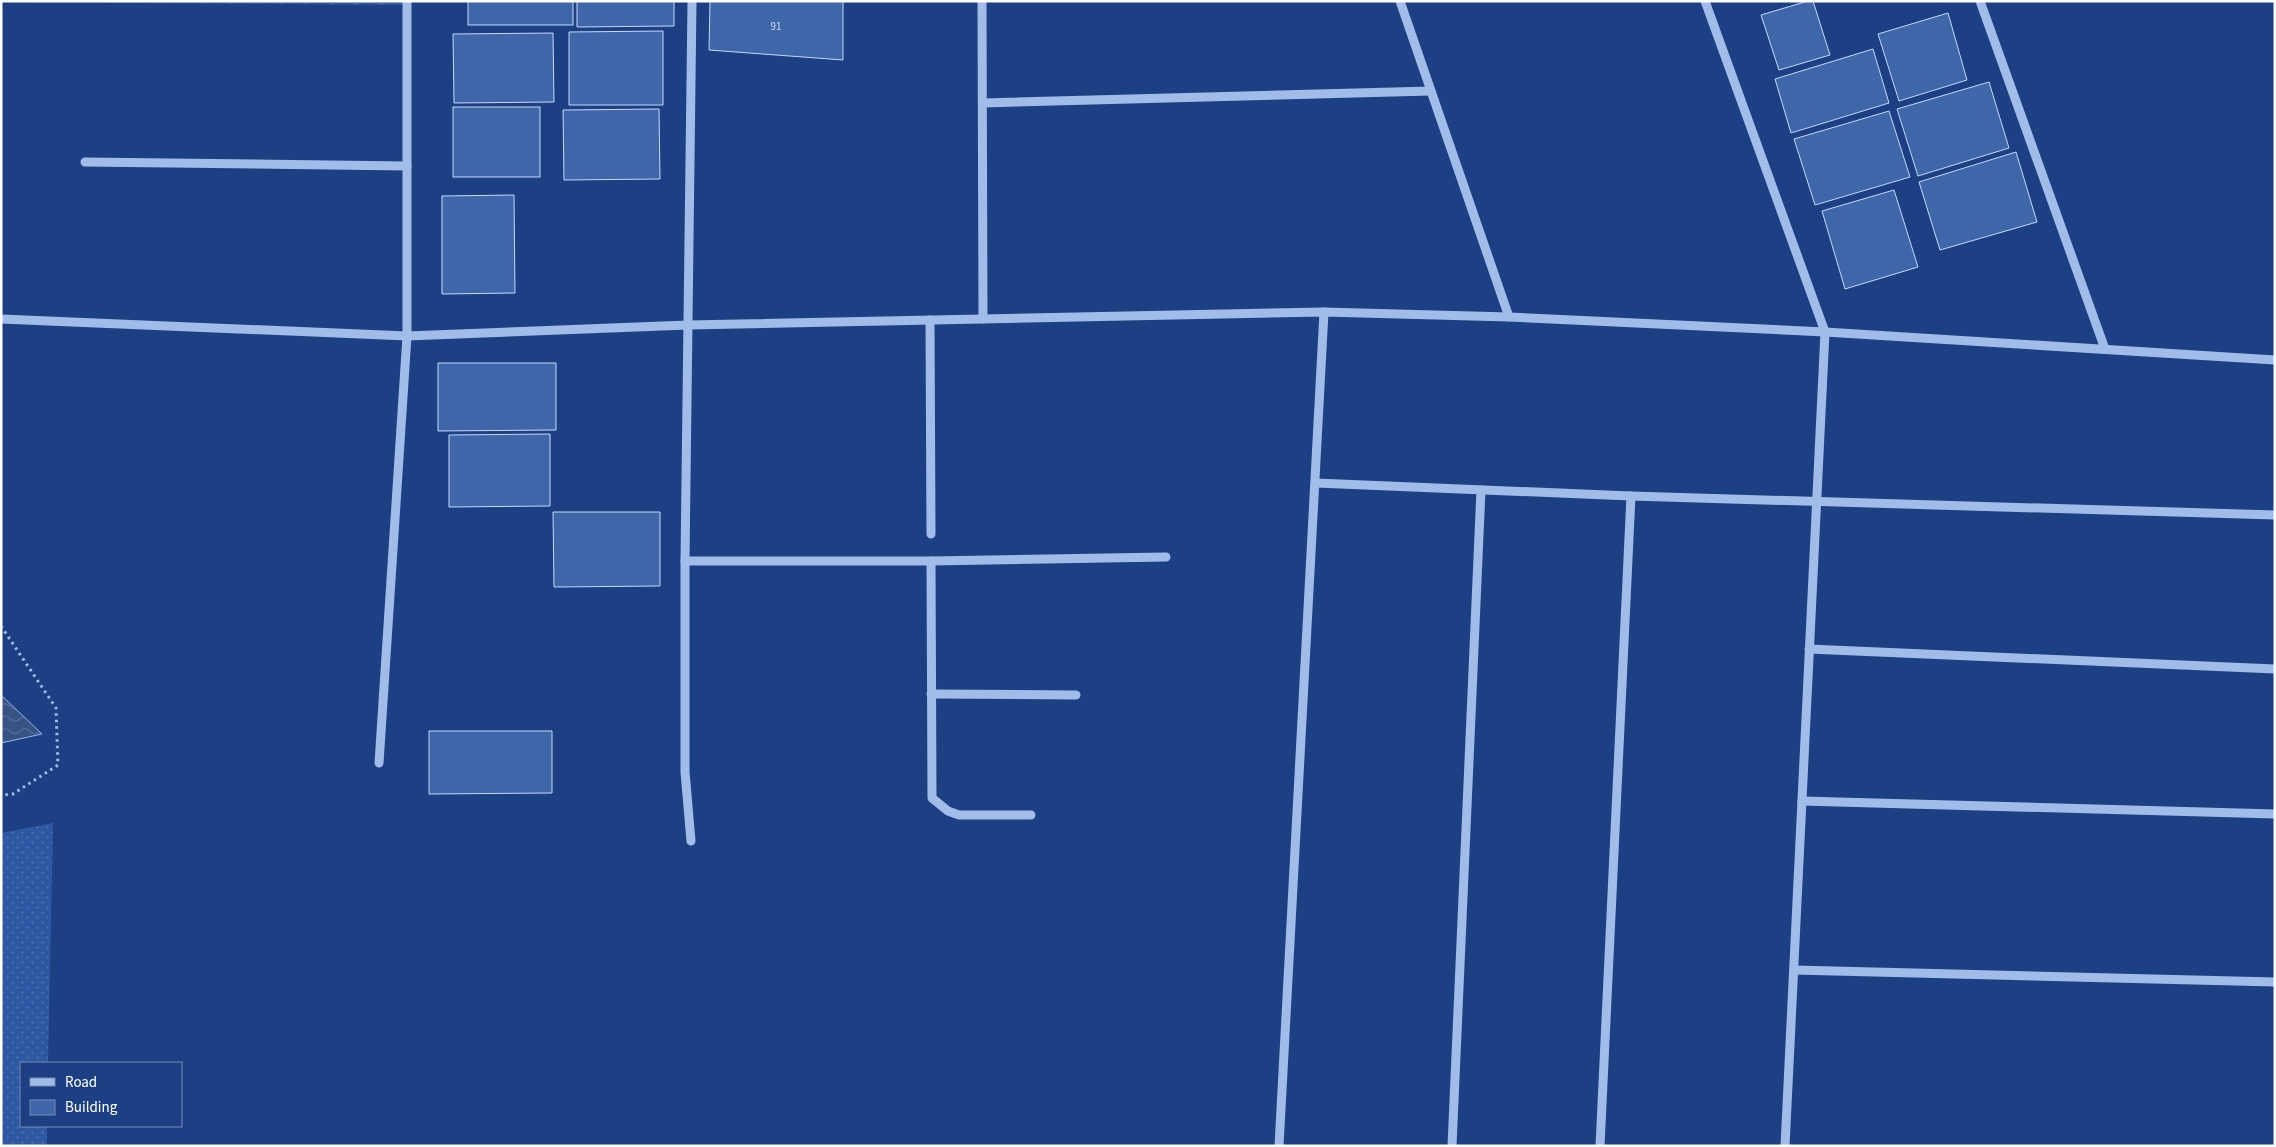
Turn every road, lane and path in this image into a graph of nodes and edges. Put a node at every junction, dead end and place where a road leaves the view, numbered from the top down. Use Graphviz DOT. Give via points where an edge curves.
graph roads {
  1 [pos="407,1"];
  2 [pos="692,1"];
  3 [pos="982,1"];
  4 [pos="1400,1"];
  5 [pos="1705,1"];
  6 [pos="1980,1"];
  7 [pos="1431,91"];
  8 [pos="983,103"];
  9 [pos="85,162"];
  10 [pos="407,166"];
  11 [pos="1324,312"];
  12 [pos="1509,317"];
  13 [pos="1,319"];
  14 [pos="984,319"];
  15 [pos="930,320"];
  16 [pos="688,325"];
  17 [pos="1825,332"];
  18 [pos="407,336"];
  19 [pos="2105,349"];
  20 [pos="2275,360"];
  21 [pos="1316,483"];
  22 [pos="1481,490"];
  23 [pos="1631,496"];
  24 [pos="1816,501"];
  25 [pos="2275,515"];
  26 [pos="931,534"];
  27 [pos="1166,557"];
  28 [pos="685,561"];
  29 [pos="931,561"];
  30 [pos="1,626"];
  31 [pos="1809,649"];
  32 [pos="2275,669"];
  33 [pos="931,694"];
  34 [pos="1076,695"];
  35 [pos="378,763"];
  36 [pos="1,795"];
  37 [pos="1802,801"];
  38 [pos="2275,814"];
  39 [pos="1031,815"];
  40 [pos="691,841"];
  41 [pos="1794,970"];
  42 [pos="2275,982"];
  43 [pos="1279,1146"];
  44 [pos="1452,1146"];
  45 [pos="1600,1146"];
  46 [pos="1785,1146"];
  1 -- 10 [label="street"];
  2 -- 16 [label="street"];
  3 -- 8 [label="street"];
  4 -- 7 [label="street"];
  5 -- 17 [label="street"];
  6 -- 19 [label="street"];
  7 -- 8 [label="street"];
  7 -- 12 [label="street"];
  8 -- 14 [label="street"];
  9 -- 10 [label="street"];
  10 -- 18 [label="street"];
  11 -- 12 [label="street"];
  11 -- 14 [label="street"];
  11 -- 21 [label="street"];
  12 -- 17 [label="street"];
  13 -- 18 [label="street"];
  14 -- 15 [label="street"];
  15 -- 16 [label="street"];
  15 -- 26 [label="street"];
  16 -- 18 [label="street"];
  16 -- 28 [label="street"];
  17 -- 19 [label="street"];
  17 -- 24 [label="street"];
  18 -- 35 [label="street"];
  19 -- 20 [label="street"];
  21 -- 22 [label="street"];
  21 -- 43 [label="street"];
  22 -- 23 [label="street"];
  22 -- 44 [label="street"];
  23 -- 24 [label="street"];
  23 -- 45 [label="street"];
  24 -- 25 [label="street"];
  24 -- 31 [label="street"];
  27 -- 29 [label="street"];
  28 -- 29 [label="street"];
  28 -- 40 [label="street" via="685,772"];
  29 -- 33 [label="street"];
  30 -- 36 [label="path" via="56,708 58,765 13,794"];
  31 -- 32 [label="street"];
  31 -- 37 [label="street"];
  33 -- 34 [label="street"];
  33 -- 39 [label="street" via="932,798 959,815"];
  37 -- 38 [label="street"];
  37 -- 41 [label="street"];
  41 -- 42 [label="street"];
  41 -- 46 [label="street"];
}
